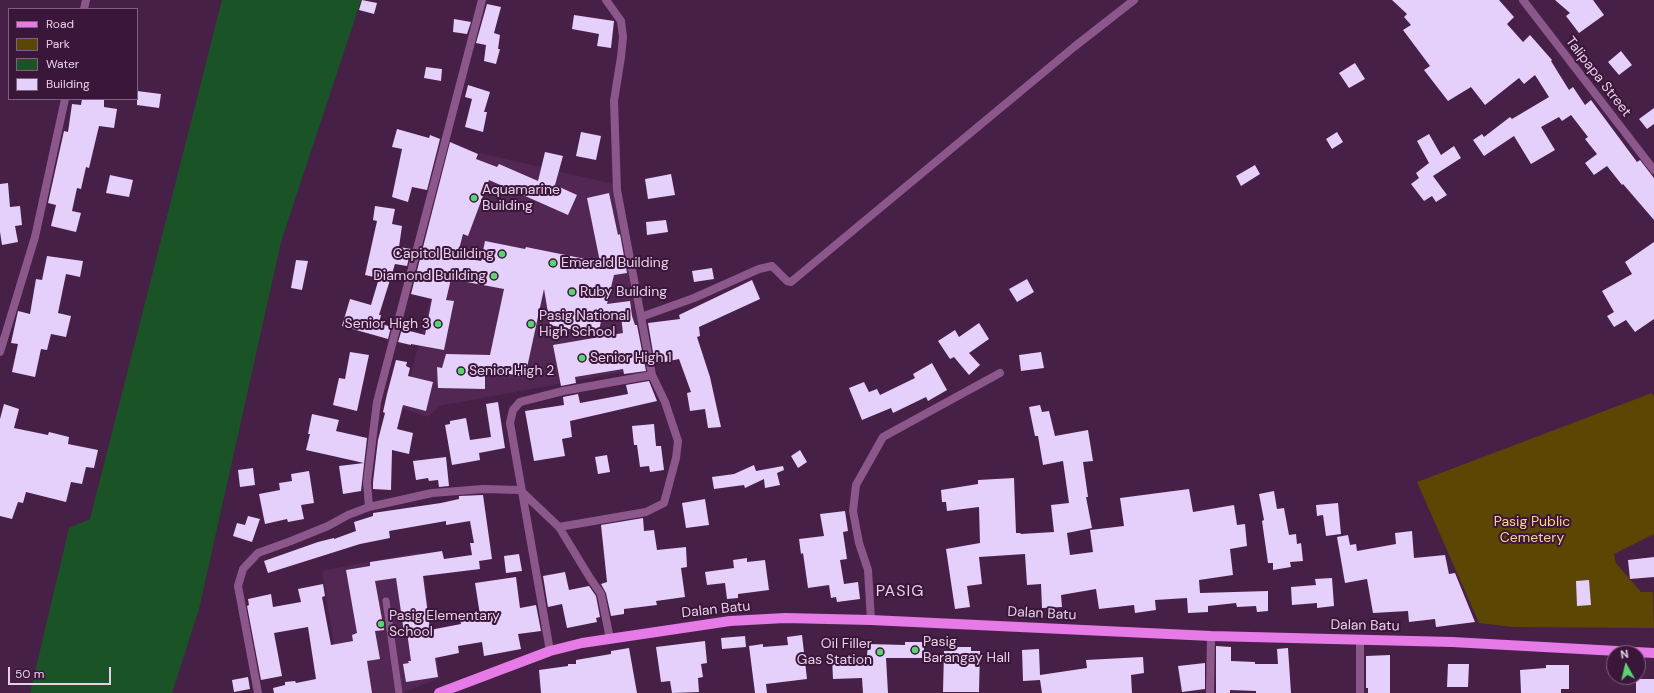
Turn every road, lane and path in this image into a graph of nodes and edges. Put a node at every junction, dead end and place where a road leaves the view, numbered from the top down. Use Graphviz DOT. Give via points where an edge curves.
graph roads {
  1 [pos="482,0"];
  2 [pos="606,0"];
  3 [pos="1134,0"];
  4 [pos="1523,0"];
  5 [pos="65,100"];
  6 [pos="1654,170"];
  7 [pos="641,317"];
  8 [pos="0,352"];
  9 [pos="1000,373"];
  10 [pos="652,375"];
  11 [pos="520,490"];
  12 [pos="369,507"];
  13 [pos="559,527"];
  14 [pos="386,601"];
  15 [pos="871,620"];
  16 [pos="1211,636"];
  17 [pos="610,639"];
  18 [pos="1360,641"];
  19 [pos="550,651"];
  20 [pos="1654,653"];
  21 [pos="258,693"];
  22 [pos="399,693"];
  23 [pos="439,693"];
  24 [pos="1210,693"];
  25 [pos="1360,693"];
  1 -- 12 [label="street" via="377,402 367,482"];
  2 -- 7 [label="street" via="621,21 623,37 614,101 617,190"];
  3 -- 7 [label="street" via="791,282 787,282 772,266 759,269 694,298"];
  4 -- 6 [label="street, Talipapa Street"];
  5 -- 8 [label="street" via="35,237"];
  7 -- 10 [label="street"];
  9 -- 15 [label="street" via="883,437 856,485 853,511 868,570"];
  10 -- 11 [label="street" via="563,391 520,402 513,410 510,423"];
  10 -- 13 [label="street" via="665,402 678,441 664,503 646,512"];
  11 -- 12 [label="street" via="483,489 432,493"];
  11 -- 13 [label="street"];
  11 -- 19 [label="street"];
  12 -- 21 [label="street" via="258,553 243,569 238,586"];
  13 -- 17 [label="street" via="602,594"];
  14 -- 22 [label="lane"];
  15 -- 16 [label="main road, Dalan Batu"];
  15 -- 17 [label="main road, Dalan Batu" via="785,618 730,621"];
  16 -- 18 [label="main road, Dalan Batu"];
  16 -- 24 [label="street"];
  17 -- 19 [label="main road, Dalan Batu"];
  18 -- 20 [label="main road, Dalan Batu" via="1452,642"];
  18 -- 25 [label="street"];
  19 -- 23 [label="main road, Dalan Batu"];
}
